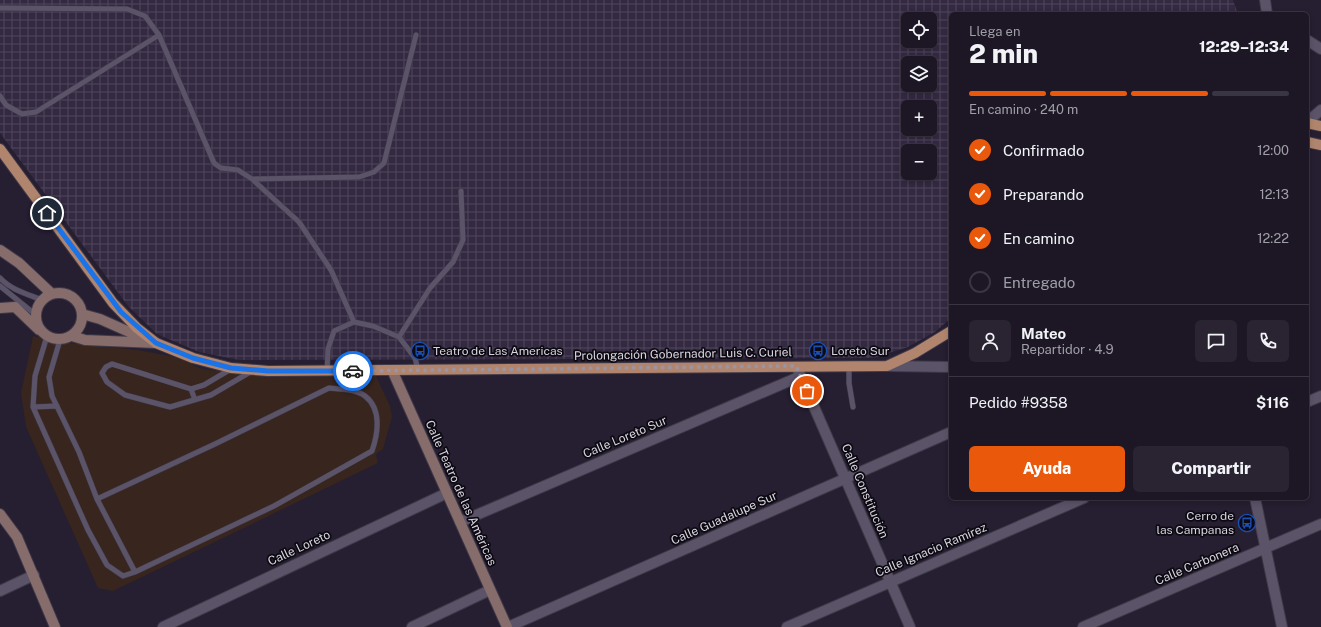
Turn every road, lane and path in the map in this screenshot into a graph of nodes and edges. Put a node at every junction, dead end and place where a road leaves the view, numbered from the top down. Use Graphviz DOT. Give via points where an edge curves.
graph roads {
  1 [pos="1265,0"];
  2 [pos="0,8"];
  3 [pos="1267,12"];
  4 [pos="416,35"];
  5 [pos="159,36"];
  6 [pos="1309,41"];
  7 [pos="1321,49"];
  8 [pos="0,96"];
  9 [pos="1321,110"];
  10 [pos="1309,121"];
  11 [pos="1309,123"];
  12 [pos="1321,126"];
  13 [pos="1309,142"];
  14 [pos="1321,145"];
  15 [pos="0,149"];
  16 [pos="252,179"];
  17 [pos="461,191"];
  18 [pos="0,250"];
  19 [pos="0,278"];
  20 [pos="0,286"];
  21 [pos="52,294"];
  22 [pos="42,300"];
  23 [pos="0,308"];
  24 [pos="82,314"];
  25 [pos="36,315"];
  26 [pos="354,322"];
  27 [pos="949,332"];
  28 [pos="44,334"];
  29 [pos="72,336"];
  30 [pos="399,337"];
  31 [pos="60,340"];
  32 [pos="156,343"];
  33 [pos="796,366"];
  34 [pos="849,366"];
  35 [pos="887,366"];
  36 [pos="949,367"];
  37 [pos="231,368"];
  38 [pos="253,370"];
  39 [pos="392,370"];
  40 [pos="418,370"];
  41 [pos="327,371"];
  42 [pos="801,376"];
  43 [pos="190,389"];
  44 [pos="1321,396"];
  45 [pos="195,400"];
  46 [pos="1309,401"];
  47 [pos="57,406"];
  48 [pos="33,407"];
  49 [pos="853,407"];
  50 [pos="949,433"];
  51 [pos="845,479"];
  52 [pos="446,493"];
  53 [pos="97,499"];
  54 [pos="1079,500"];
  55 [pos="1255,500"];
  56 [pos="0,514"];
  57 [pos="460,522"];
  58 [pos="1321,524"];
  59 [pos="1266,548"];
  60 [pos="135,572"];
  61 [pos="34,575"];
  62 [pos="890,582"];
  63 [pos="490,590"];
  64 [pos="0,591"];
  65 [pos="55,627"];
  66 [pos="163,627"];
  67 [pos="412,627"];
  68 [pos="508,627"];
  69 [pos="787,627"];
  70 [pos="910,627"];
  71 [pos="1083,627"];
  72 [pos="1282,627"];
  1 -- 3 [label="street"];
  2 -- 5 [label="lane" via="127,9 145,16"];
  4 -- 16 [label="lane" via="384,163 374,172 359,177"];
  5 -- 8 [label="lane" via="36,112 22,114 6,105"];
  5 -- 16 [label="lane" via="214,163 221,168 238,170"];
  6 -- 7 [label="street"];
  9 -- 10 [label="street"];
  11 -- 12 [label="main road"];
  13 -- 14 [label="main road"];
  15 -- 32 [label="main road, Prolongación Gobernador Luis C. Curiel" via="117,308"];
  16 -- 26 [label="lane" via="299,222 331,270"];
  17 -- 30 [label="lane" via="463,240 453,262 430,288"];
  18 -- 21 [label="street" via="19,263"];
  19 -- 22 [label="lane" via="18,291"];
  20 -- 25 [label="lane"];
  21 -- 22 [label="street"];
  21 -- 24 [label="street" via="69,295 78,302"];
  22 -- 25 [label="street"];
  23 -- 28 [label="street" via="15,308"];
  24 -- 29 [label="street" via="80,326"];
  24 -- 32 [label="street"];
  25 -- 28 [label="street" via="37,325"];
  26 -- 30 [label="lane" via="373,326"];
  26 -- 41 [label="lane" via="334,331 328,349"];
  27 -- 35 [label="main road, Prolongación Gobernador Luis C. Curiel"];
  28 -- 31 [label="street"];
  28 -- 48 [label="lane" via="35,376"];
  29 -- 31 [label="street"];
  29 -- 32 [label="street" via="85,340"];
  30 -- 40 [label="lane" via="415,358"];
  31 -- 47 [label="lane" via="49,377 52,396"];
  32 -- 37 [label="main road, Prolongación Gobernador Luis C. Curiel" via="193,358"];
  33 -- 34 [label="main road, Prolongación Gobernador Luis C. Curiel"];
  33 -- 40 [label="main road, Prolongación Gobernador Luis C. Curiel"];
  33 -- 42 [label="street, Calle Constitución"];
  34 -- 35 [label="main road, Prolongación Gobernador Luis C. Curiel"];
  34 -- 49 [label="lane"];
  35 -- 36 [label="street"];
  37 -- 38 [label="main road, Prolongación Gobernador Luis C. Curiel"];
  37 -- 43 [label="lane" via="204,385"];
  38 -- 41 [label="main road, Prolongación Gobernador Luis C. Curiel"];
  38 -- 45 [label="lane" via="211,395"];
  39 -- 40 [label="main road, Prolongación Gobernador Luis C. Curiel"];
  39 -- 41 [label="main road, Prolongación Gobernador Luis C. Curiel"];
  39 -- 52 [label="street, Calle Teatro de las Américas"];
  42 -- 51 [label="street, Calle Constitución"];
  42 -- 57 [label="street, Calle Loreto Sur"];
  43 -- 45 [label="lane"];
  43 -- 45 [label="lane" via="112,364 102,373 117,391 154,404 170,408"];
  44 -- 46 [label="street"];
  47 -- 48 [label="lane"];
  47 -- 53 [label="lane" via="79,452"];
  48 -- 60 [label="lane" via="88,530 107,565 123,576"];
  50 -- 51 [label="street, Calle Guadalupe Sur"];
  51 -- 62 [label="street, Calle Constitución"];
  51 -- 68 [label="street, Calle Guadalupe Sur"];
  52 -- 57 [label="street, Calle Teatro de las Américas"];
  52 -- 66 [label="street, Calle Loreto"];
  53 -- 60 [label="lane"];
  53 -- 60 [label="lane" via="329,388 348,390 365,396 373,405 377,419 377,436 372,451 274,506"];
  54 -- 62 [label="street, Calle Ignacio Ramírez"];
  55 -- 59 [label="street"];
  56 -- 61 [label="street" via="17,537"];
  57 -- 63 [label="street, Calle Teatro de las Américas"];
  58 -- 59 [label="street, Calle Carbonera"];
  59 -- 71 [label="street, Calle Carbonera"];
  59 -- 72 [label="street"];
  61 -- 64 [label="street"];
  61 -- 65 [label="street"];
  62 -- 69 [label="street, Calle Ignacio Ramírez"];
  62 -- 70 [label="street, Calle Constitución"];
  63 -- 67 [label="street"];
  63 -- 68 [label="street, Calle Teatro de las Américas"];
}
